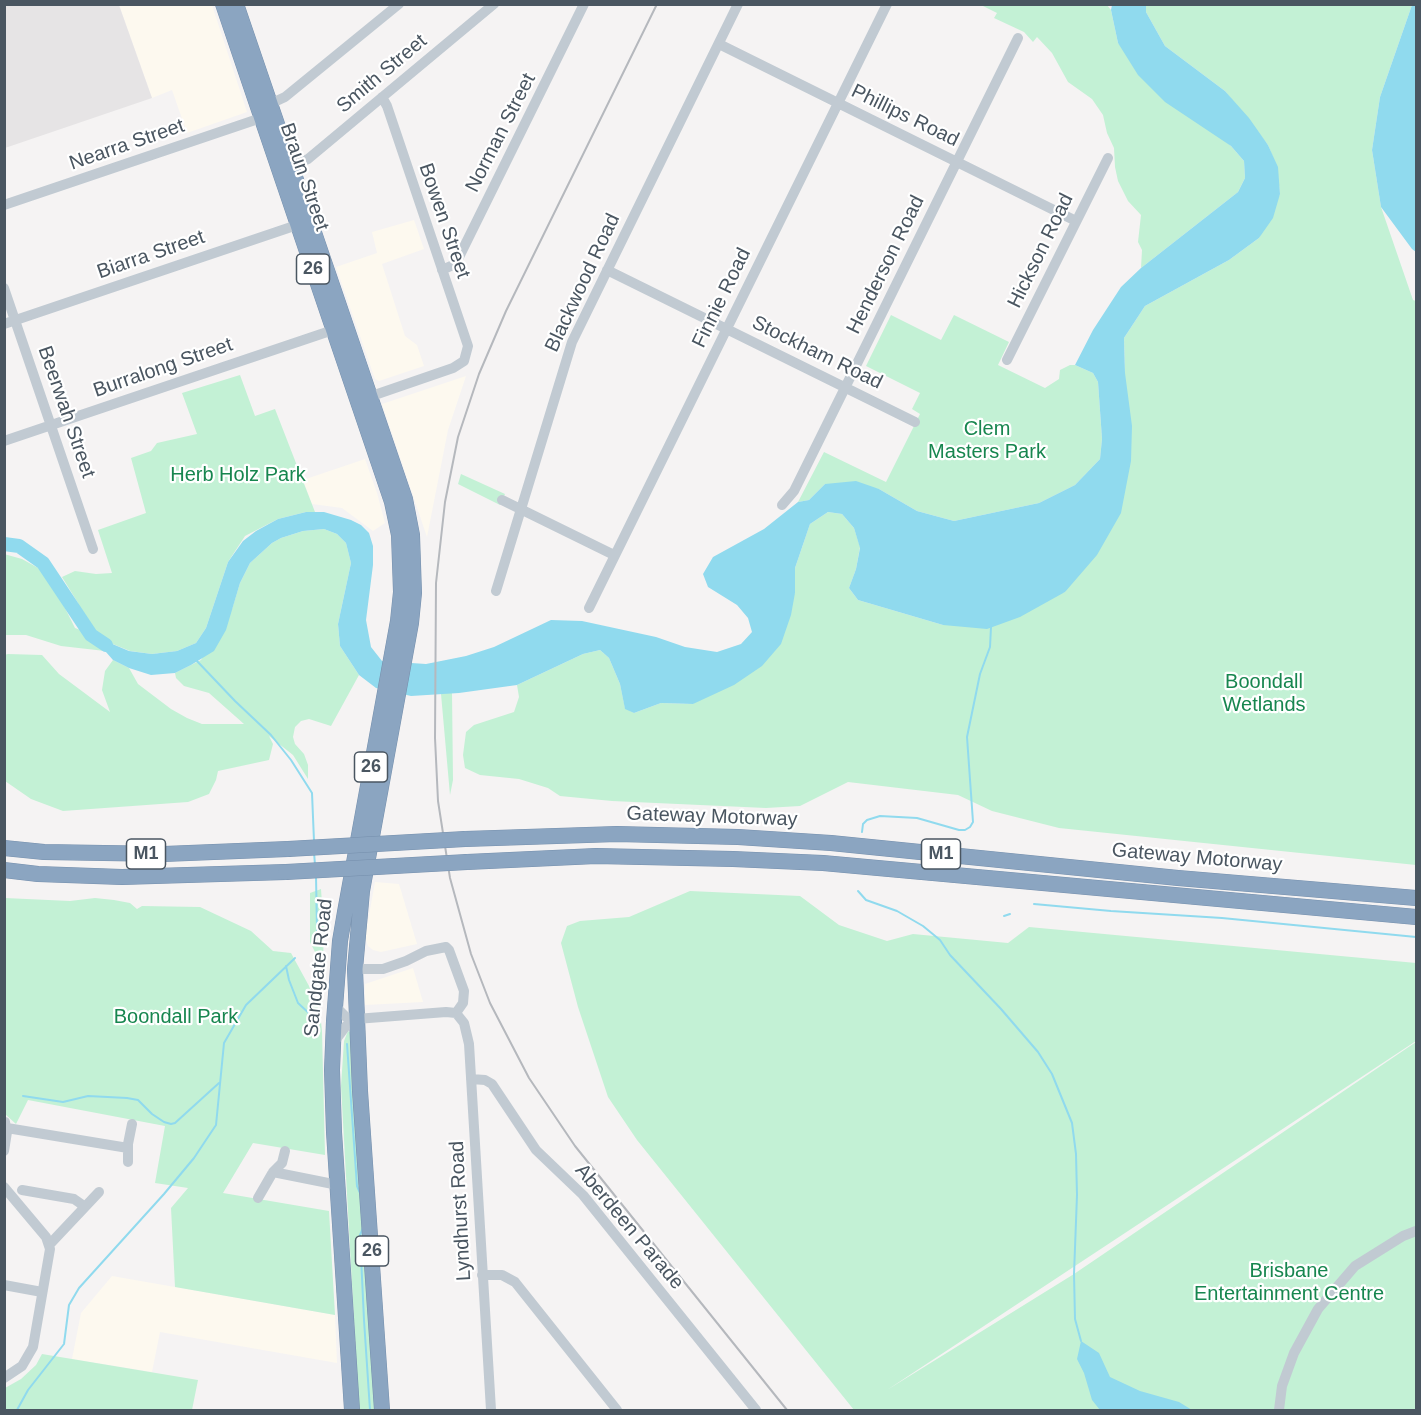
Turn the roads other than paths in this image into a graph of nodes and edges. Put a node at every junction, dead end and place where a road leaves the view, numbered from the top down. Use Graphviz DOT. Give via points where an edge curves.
graph roads {
  1 [pos="223,4"];
  2 [pos="237,4"];
  3 [pos="399,4"];
  4 [pos="494,4"];
  5 [pos="584,4"];
  6 [pos="738,4"];
  7 [pos="887,4"];
  8 [pos="1018,38"];
  9 [pos="718,44"];
  10 [pos="382,97"];
  11 [pos="838,103"];
  12 [pos="270,104"];
  13 [pos="261,118"];
  14 [pos="1108,158"];
  15 [pos="957,162"];
  16 [pos="291,166"];
  17 [pos="4,206"];
  18 [pos="1076,221"];
  19 [pos="303,223"];
  20 [pos="442,270"];
  21 [pos="607,270"];
  22 [pos="4,288"];
  23 [pos="16,320"];
  24 [pos="4,324"];
  25 [pos="727,329"];
  26 [pos="333,330"];
  27 [pos="1007,360"];
  28 [pos="845,388"];
  29 [pos="363,399"];
  30 [pos="915,422"];
  31 [pos="51,425"];
  32 [pos="4,441"];
  33 [pos="502,500"];
  34 [pos="782,505"];
  35 [pos="520,509"];
  36 [pos="406,535"];
  37 [pos="93,549"];
  38 [pos="614,555"];
  39 [pos="496,591"];
  40 [pos="589,608"];
  41 [pos="389,705"];
  42 [pos="4,848"];
  43 [pos="4,870"];
  44 [pos="1416,898"];
  45 [pos="1416,917"];
  46 [pos="355,969"];
  47 [pos="334,1005"];
  48 [pos="456,1013"];
  49 [pos="356,1019"];
  50 [pos="333,1044"];
  51 [pos="471,1079"];
  52 [pos="132,1124"];
  53 [pos="6,1125"];
  54 [pos="128,1148"];
  55 [pos="285,1150"];
  56 [pos="4,1151"];
  57 [pos="128,1162"];
  58 [pos="273,1172"];
  59 [pos="338,1185"];
  60 [pos="4,1187"];
  61 [pos="22,1190"];
  62 [pos="99,1192"];
  63 [pos="258,1198"];
  64 [pos="84,1206"];
  65 [pos="1416,1231"];
  66 [pos="50,1244"];
  67 [pos="482,1275"];
  68 [pos="4,1285"];
  69 [pos="42,1292"];
  70 [pos="4,1378"];
  71 [pos="352,1410"];
  72 [pos="382,1410"];
  73 [pos="491,1410"];
  74 [pos="617,1410"];
  75 [pos="756,1410"];
  76 [pos="1279,1410"];
  1 -- 13 [label="highway, Braun Street / 26"];
  2 -- 12 [label="highway, Braun Street / 26"];
  3 -- 12 [label="street" via="285,97"];
  4 -- 10 [label="street, Smith Street"];
  5 -- 20 [label="street, Norman Street" via="459,257"];
  6 -- 9 [label="street, Blackwood Road"];
  7 -- 11 [label="street, Finnie Road"];
  8 -- 15 [label="street, Henderson Road"];
  9 -- 11 [label="street, Phillips Road"];
  9 -- 21 [label="street, Blackwood Road"];
  10 -- 16 [label="street, Smith Street" via="308,159"];
  10 -- 20 [label="street, Bowen Street"];
  11 -- 15 [label="street, Phillips Road"];
  11 -- 25 [label="street, Finnie Road"];
  12 -- 16 [label="highway, Braun Street / 26"];
  13 -- 17 [label="street, Nearra Street"];
  13 -- 19 [label="highway, Braun Street / 26"];
  14 -- 18 [label="street, Hickson Road"];
  15 -- 18 [label="street, Phillips Road"];
  15 -- 28 [label="street, Henderson Road"];
  16 -- 19 [label="highway, Braun Street / 26"];
  18 -- 27 [label="street, Hickson Road"];
  19 -- 23 [label="street, Biarra Street"];
  19 -- 26 [label="highway, Braun Street / 26"];
  19 -- 29 [label="highway, Braun Street / 26"];
  20 -- 29 [label="street, Bowen Street" via="467,340 466,357 453,368"];
  21 -- 25 [label="street, Stockham Road"];
  21 -- 35 [label="street, Blackwood Road" via="572,342"];
  22 -- 23 [label="street, Beerwah Street"];
  23 -- 24 [label="street, Biarra Street"];
  23 -- 31 [label="street, Beerwah Street"];
  25 -- 28 [label="street, Stockham Road"];
  25 -- 38 [label="street, Finnie Road"];
  26 -- 29 [label="highway, Braun Street / 26"];
  26 -- 31 [label="street, Burralong Street"];
  28 -- 30 [label="street, Stockham Road"];
  28 -- 34 [label="street, Henderson Road" via="794,491"];
  29 -- 36 [label="highway, Braun Street / 26" via="392,502"];
  31 -- 32 [label="street, Burralong Street"];
  31 -- 37 [label="street, Beerwah Street"];
  33 -- 35 [label="street"];
  35 -- 38 [label="street"];
  35 -- 39 [label="street, Blackwood Road"];
  36 -- 41 [label="highway, Sandgate Road / 26" via="414,593"];
  38 -- 40 [label="street, Finnie Road"];
  41 -- 46 [label="highway, Sandgate Road / 26" via="362,891"];
  41 -- 47 [label="highway, Sandgate Road / 26" via="345,912"];
  42 -- 44 [label="highway, Gateway Motorway / M1, bridge" via="153,854 617,834 728,837 831,843"];
  43 -- 45 [label="highway, Gateway Motorway / M1, bridge" via="123,877 608,856 733,859 823,863"];
  46 -- 48 [label="street" via="383,969 446,947 464,991 463,1003"];
  46 -- 49 [label="highway, Sandgate Road / 26"];
  47 -- 49 [label="street" via="346,1017"];
  47 -- 50 [label="highway, Sandgate Road / 26"];
  48 -- 49 [label="street"];
  48 -- 51 [label="street, Lyndhurst Road" via="467,1033"];
  49 -- 50 [label="street"];
  49 -- 72 [label="highway, Sandgate Road / 26"];
  50 -- 59 [label="highway, Sandgate Road / 26"];
  51 -- 67 [label="street, Lyndhurst Road"];
  51 -- 75 [label="street, Aberdeen Parade" via="492,1084 536,1150 583,1195"];
  52 -- 54 [label="street"];
  53 -- 54 [label="street"];
  53 -- 56 [label="street"];
  54 -- 57 [label="street"];
  55 -- 58 [label="street" via="282,1163"];
  58 -- 59 [label="street"];
  58 -- 63 [label="street"];
  59 -- 71 [label="highway, Sandgate Road / 26"];
  60 -- 66 [label="street"];
  61 -- 64 [label="street" via="74,1199"];
  62 -- 64 [label="street"];
  64 -- 66 [label="street"];
  65 -- 76 [label="street" via="1355,1266 1318,1309 1294,1353 1282,1386"];
  66 -- 69 [label="street"];
  67 -- 73 [label="street, Lyndhurst Road"];
  67 -- 74 [label="street" via="502,1275 514,1282"];
  68 -- 69 [label="street"];
  69 -- 70 [label="street" via="30,1353 22,1366"];
}
